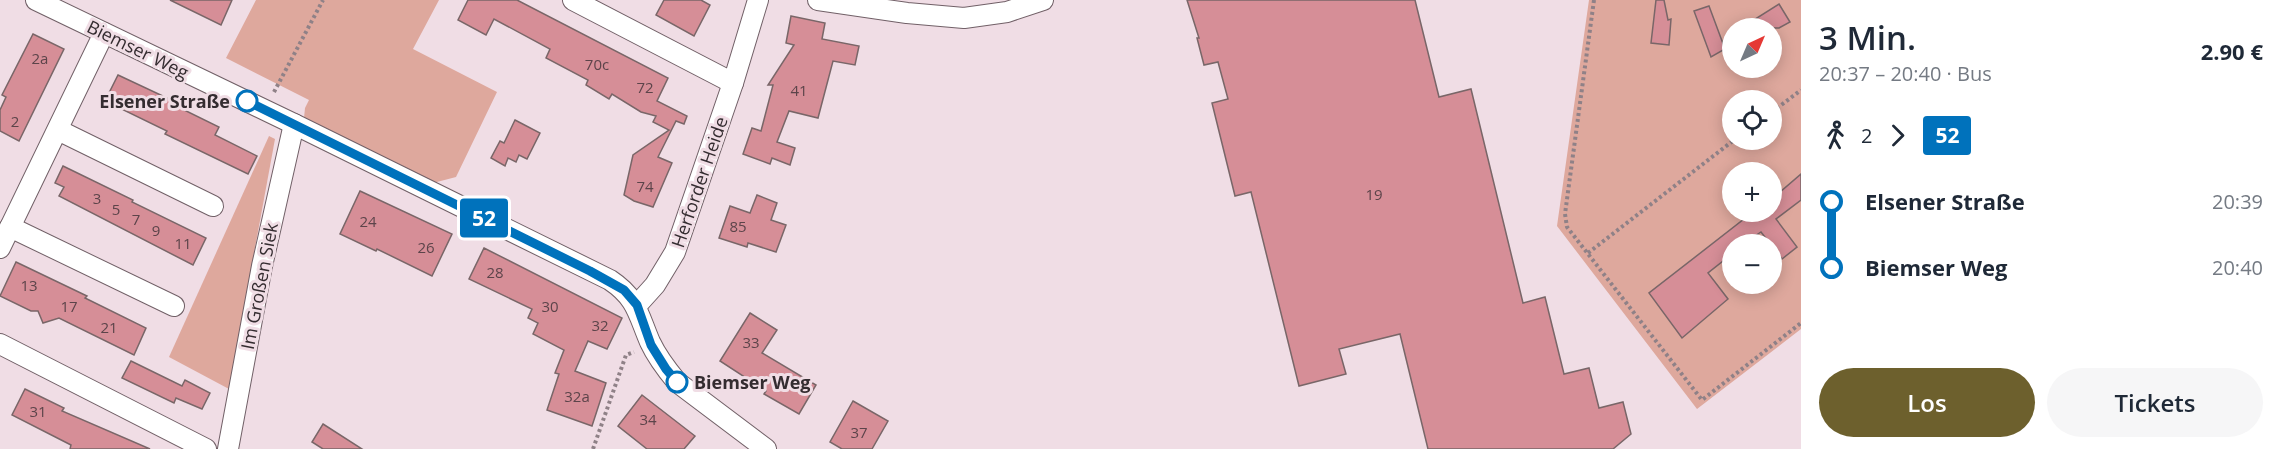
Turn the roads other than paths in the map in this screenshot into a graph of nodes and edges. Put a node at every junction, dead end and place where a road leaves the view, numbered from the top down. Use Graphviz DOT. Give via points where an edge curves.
graph roads {
  1 [pos="36,0"];
  2 [pos="573,0"];
  3 [pos="758,0"];
  4 [pos="818,0"];
  5 [pos="1043,0"];
  6 [pos="104,33"];
  7 [pos="733,83"];
  8 [pos="294,124"];
  9 [pos="58,130"];
  10 [pos="213,206"];
  11 [pos="10,227"];
  12 [pos="0,248"];
  13 [pos="637,305"];
  14 [pos="174,306"];
  15 [pos="0,344"];
  16 [pos="206,449"];
  17 [pos="228,449"];
  18 [pos="766,449"];
  1 -- 6 [label="street, Biemser Weg"];
  2 -- 7 [label="street"];
  3 -- 7 [label="street, Herforder Heide"];
  4 -- 5 [label="street" via="964,18 1007,12"];
  6 -- 8 [label="street, Biemser Weg"];
  6 -- 9 [label="street"];
  7 -- 13 [label="street, Herforder Heide" via="675,252"];
  8 -- 13 [label="street, Biemser Weg" via="610,280"];
  8 -- 17 [label="street, Im Großen Siek" via="262,266"];
  9 -- 10 [label="street"];
  9 -- 11 [label="street"];
  11 -- 12 [label="street"];
  11 -- 14 [label="street"];
  13 -- 18 [label="street, Biemser Weg" via="651,345 677,382"];
  15 -- 16 [label="street"];
}
